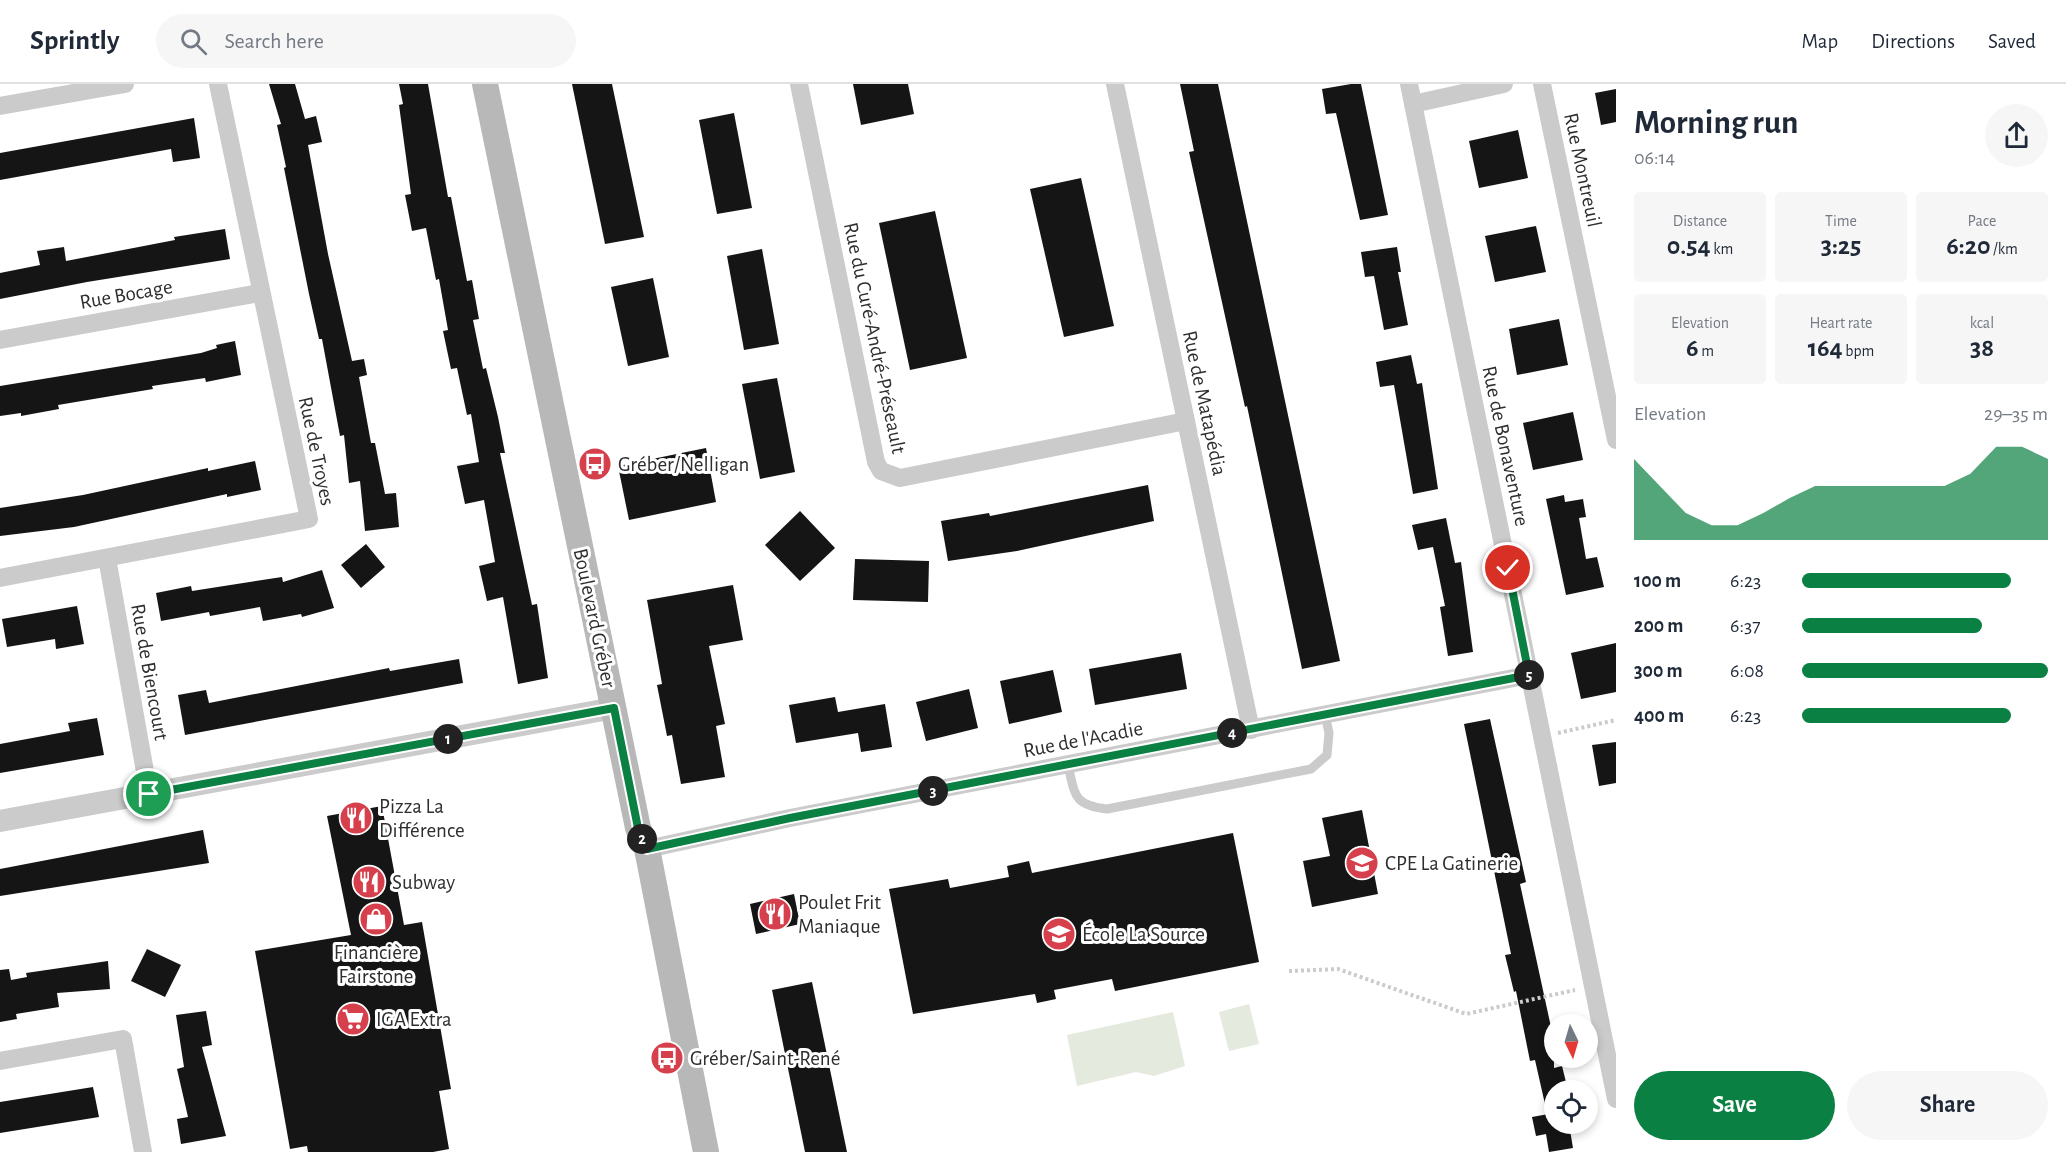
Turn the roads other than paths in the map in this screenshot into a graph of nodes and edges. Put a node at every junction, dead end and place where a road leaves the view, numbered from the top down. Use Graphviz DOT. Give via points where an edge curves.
graph roads {
  1 [pos="125,84"];
  2 [pos="219,84"];
  3 [pos="485,84"];
  4 [pos="799,84"];
  5 [pos="1115,84"];
  6 [pos="1409,84"];
  7 [pos="1504,84"];
  8 [pos="1542,84"];
  9 [pos="1413,104"];
  10 [pos="0,106"];
  11 [pos="260,293"];
  12 [pos="0,340"];
  13 [pos="1186,421"];
  14 [pos="1616,440"];
  15 [pos="107,558"];
  16 [pos="0,578"];
  17 [pos="1529,675"];
  18 [pos="614,708"];
  19 [pos="1325,715"];
  20 [pos="1251,730"];
  21 [pos="1068,765"];
  22 [pos="149,794"];
  23 [pos="0,821"];
  24 [pos="647,849"];
  25 [pos="0,1061"];
  26 [pos="1615,1090"];
  27 [pos="143,1152"];
  28 [pos="706,1152"];
  1 -- 10 [label="street"];
  2 -- 11 [label="street, Rue de Troyes"];
  3 -- 18 [label="main road, Boulevard Gréber"];
  4 -- 13 [label="street, Rue du Curé-André-Préseault" via="876,462 881,471 900,478"];
  5 -- 13 [label="street, Rue de Matapédia"];
  6 -- 9 [label="street, Rue de Bonaventure"];
  7 -- 9 [label="street"];
  8 -- 14 [label="street, Rue Montreuil"];
  9 -- 17 [label="street, Rue de Bonaventure"];
  11 -- 12 [label="street, Rue Bocage"];
  11 -- 15 [label="street, Rue de Troyes" via="309,519"];
  13 -- 20 [label="street, Rue de Matapédia"];
  15 -- 16 [label="street, Rue de Troyes"];
  15 -- 22 [label="street, Rue de Biencourt"];
  17 -- 19 [label="street, Rue de l'Acadie"];
  17 -- 26 [label="street, Rue de Bonaventure"];
  18 -- 22 [label="street"];
  18 -- 24 [label="main road, Boulevard Gréber" via="638,828"];
  19 -- 20 [label="street, Rue de l'Acadie"];
  19 -- 21 [label="lane" via="1329,733 1327,755 1311,769 1118,806 1088,807 1075,795"];
  20 -- 21 [label="street, Rue de l'Acadie"];
  21 -- 24 [label="street, Rue de l'Acadie"];
  22 -- 23 [label="street"];
  24 -- 28 [label="main road, Boulevard Gréber"];
  25 -- 27 [label="street" via="123,1039"];
}
